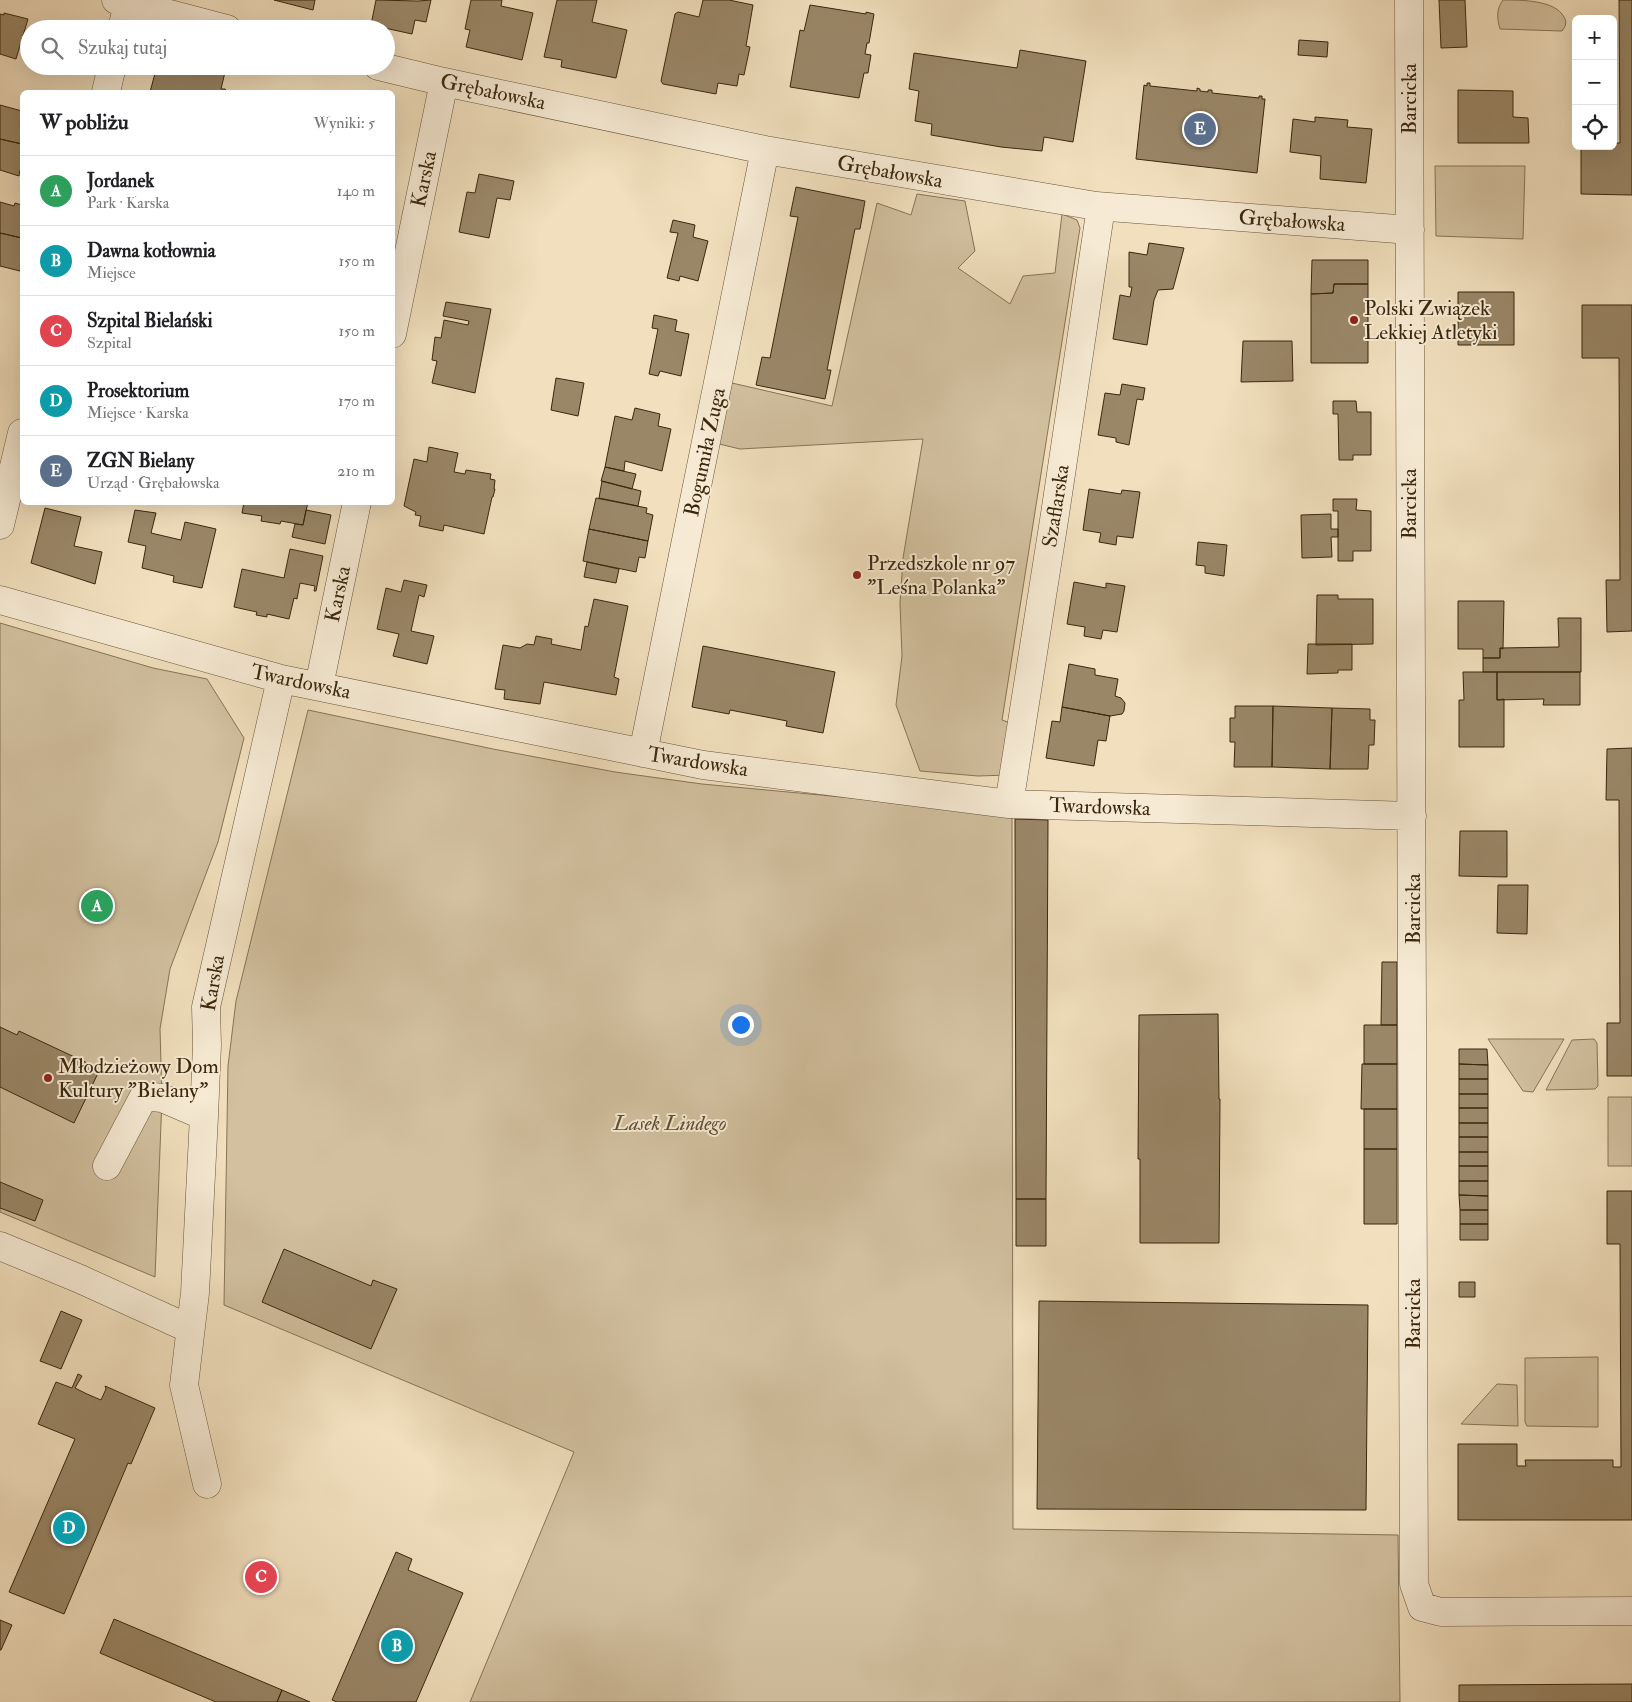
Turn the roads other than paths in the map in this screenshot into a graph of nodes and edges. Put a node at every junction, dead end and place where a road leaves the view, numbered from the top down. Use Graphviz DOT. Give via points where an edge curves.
graph roads {
  1 [pos="1409,0"];
  2 [pos="122,11"];
  3 [pos="174,20"];
  4 [pos="395,70"];
  5 [pos="110,75"];
  6 [pos="444,82"];
  7 [pos="106,90"];
  8 [pos="765,150"];
  9 [pos="1101,207"];
  10 [pos="1410,230"];
  11 [pos="395,319"];
  12 [pos="20,441"];
  13 [pos="356,505"];
  14 [pos="0,525"];
  15 [pos="0,600"];
  16 [pos="281,679"];
  17 [pos="319,686"];
  18 [pos="643,753"];
  19 [pos="1009,804"];
  20 [pos="1412,816"];
  21 [pos="204,1116"];
  22 [pos="108,1166"];
  23 [pos="0,1246"];
  24 [pos="190,1329"];
  25 [pos="207,1484"];
  26 [pos="1632,1611"];
  1 -- 10 [label="street, Barcicka"];
  2 -- 3 [label="street"];
  4 -- 6 [label="street, Grębałowska"];
  5 -- 7 [label="street"];
  6 -- 8 [label="street, Grębałowska"];
  6 -- 11 [label="street, Karska"];
  8 -- 9 [label="street, Grębałowska"];
  8 -- 18 [label="street, Bogumiła Zuga"];
  9 -- 10 [label="street, Grębałowska"];
  9 -- 19 [label="street, Szaflarska"];
  10 -- 20 [label="street, Barcicka"];
  12 -- 14 [label="street"];
  13 -- 17 [label="street, Karska"];
  15 -- 16 [label="street, Twardowska"];
  16 -- 17 [label="street, Twardowska"];
  16 -- 21 [label="street, Karska" via="206,1007"];
  17 -- 18 [label="street, Twardowska"];
  18 -- 19 [label="street, Twardowska" via="703,765"];
  19 -- 20 [label="street, Twardowska"];
  20 -- 26 [label="street, Barcicka" via="1414,1584 1422,1606 1441,1612"];
  21 -- 22 [label="street" via="162,1098 144,1096"];
  21 -- 24 [label="street, Karska" via="195,1293"];
  23 -- 24 [label="street"];
  24 -- 25 [label="street, Karska" via="184,1385"];
}
